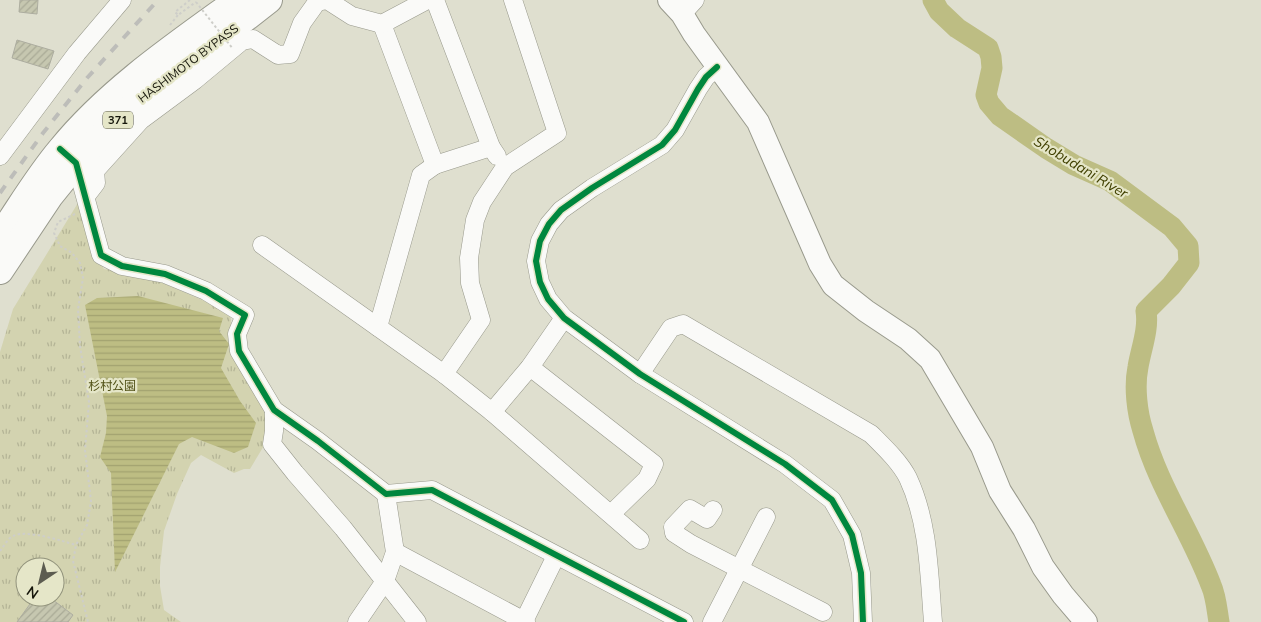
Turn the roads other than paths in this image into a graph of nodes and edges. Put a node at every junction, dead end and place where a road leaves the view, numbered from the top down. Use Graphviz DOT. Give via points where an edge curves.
graph roads {
  1 [pos="122,0"];
  2 [pos="427,0"];
  3 [pos="435,0"];
  4 [pos="513,0"];
  5 [pos="252,4"];
  6 [pos="682,5"];
  7 [pos="382,24"];
  8 [pos="718,67"];
  9 [pos="491,147"];
  10 [pos="0,156"];
  11 [pos="68,156"];
  12 [pos="435,166"];
  13 [pos="505,167"];
  14 [pos="88,204"];
  15 [pos="0,236"];
  16 [pos="262,245"];
  17 [pos="0,271"];
  18 [pos="564,318"];
  19 [pos="378,327"];
  20 [pos="530,367"];
  21 [pos="444,374"];
  22 [pos="640,374"];
  23 [pos="274,410"];
  24 [pos="492,412"];
  25 [pos="386,494"];
  26 [pos="713,510"];
  27 [pos="611,514"];
  28 [pos="766,517"];
  29 [pos="640,540"];
  30 [pos="395,552"];
  31 [pos="556,556"];
  32 [pos="740,569"];
  33 [pos="385,581"];
  34 [pos="823,612"];
  35 [pos="525,621"];
  36 [pos="357,622"];
  37 [pos="416,622"];
  38 [pos="684,622"];
  39 [pos="712,622"];
  40 [pos="863,622"];
  41 [pos="933,622"];
  42 [pos="1086,622"];
  1 -- 10 [label="street" via="77,53"];
  2 -- 7 [label="street"];
  3 -- 9 [label="street"];
  4 -- 13 [label="street" via="557,133"];
  5 -- 11 [label="highway, HASHIMOTO BYPASS / 371"];
  6 -- 8 [label="main road"];
  7 -- 12 [label="street"];
  7 -- 14 [label="street" via="352,16 327,0 317,2 302,23 290,54 278,55 253,39 242,41 140,120 95,172 96,183"];
  8 -- 18 [label="street" via="702,83 675,130 662,145 592,188 561,210 549,224 540,241 536,261 540,282 548,299"];
  8 -- 42 [label="main road" via="758,122 820,264 834,285 930,359 982,447 1000,491 1043,566"];
  9 -- 12 [label="street"];
  9 -- 13 [label="street"];
  11 -- 14 [label="street"];
  11 -- 15 [label="highway, HASHIMOTO BYPASS / 371"];
  11 -- 17 [label="highway, HASHIMOTO BYPASS / 371" via="50,196"];
  12 -- 19 [label="street" via="420,175"];
  13 -- 21 [label="street" via="482,202 475,220 469,258 470,282 481,320"];
  14 -- 23 [label="street" via="101,255 122,266 165,274 206,291 245,315 237,334 239,351"];
  16 -- 19 [label="street"];
  18 -- 20 [label="street"];
  18 -- 22 [label="street"];
  19 -- 21 [label="street"];
  20 -- 24 [label="street"];
  20 -- 27 [label="street" via="654,464 647,479"];
  21 -- 24 [label="street"];
  22 -- 40 [label="street" via="785,464 832,500 852,535 861,573"];
  22 -- 41 [label="street" via="671,328 684,324 871,434 908,478 924,526"];
  23 -- 25 [label="street"];
  23 -- 33 [label="street" via="272,444"];
  24 -- 27 [label="street"];
  25 -- 30 [label="street"];
  25 -- 31 [label="street" via="432,490"];
  26 -- 32 [label="street" via="707,519 690,509 673,527 674,533"];
  27 -- 29 [label="street"];
  28 -- 32 [label="street"];
  30 -- 33 [label="street"];
  30 -- 35 [label="street"];
  31 -- 35 [label="street"];
  31 -- 38 [label="street"];
  32 -- 34 [label="street"];
  32 -- 39 [label="street"];
  33 -- 36 [label="street"];
  33 -- 37 [label="street"];
}
